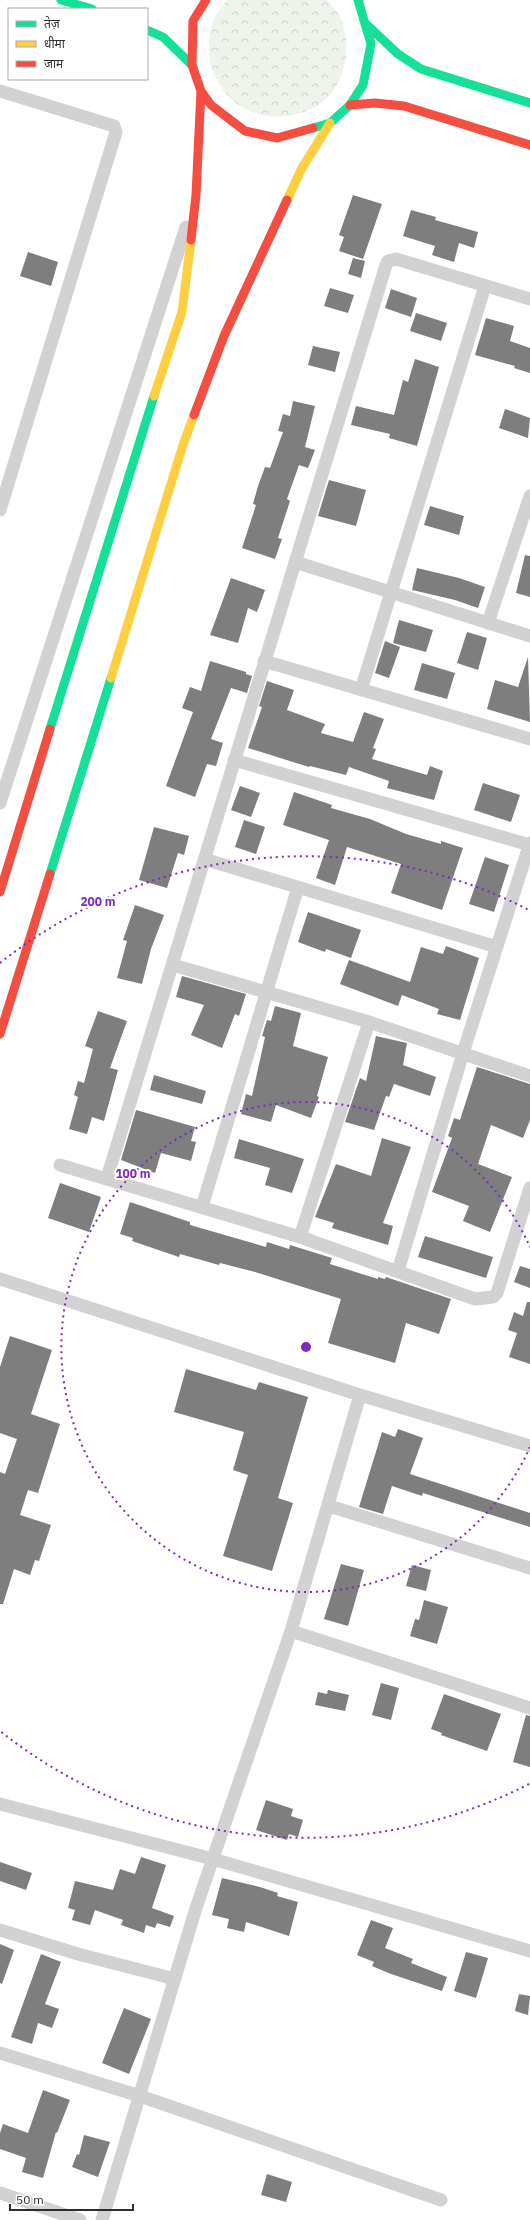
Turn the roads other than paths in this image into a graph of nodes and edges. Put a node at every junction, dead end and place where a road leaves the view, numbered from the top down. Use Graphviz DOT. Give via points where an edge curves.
graph roads {
  1 [pos="61,0"];
  2 [pos="206,0"];
  3 [pos="358,1"];
  4 [pos="89,8"];
  5 [pos="364,22"];
  6 [pos="148,30"];
  7 [pos="192,65"];
  8 [pos="0,91"];
  9 [pos="201,91"];
  10 [pos="530,103"];
  11 [pos="350,106"];
  12 [pos="330,123"];
  13 [pos="530,145"];
  14 [pos="196,195"];
  15 [pos="485,286"];
  16 [pos="530,300"];
  17 [pos="530,496"];
  18 [pos="0,510"];
  19 [pos="295,562"];
  20 [pos="390,592"];
  21 [pos="488,623"];
  22 [pos="530,636"];
  23 [pos="264,661"];
  24 [pos="361,690"];
  25 [pos="530,739"];
  26 [pos="234,760"];
  27 [pos="0,803"];
  28 [pos="530,844"];
  29 [pos="204,859"];
  30 [pos="298,888"];
  31 [pos="0,892"];
  32 [pos="497,947"];
  33 [pos="173,965"];
  34 [pos="266,992"];
  35 [pos="369,1022"];
  36 [pos="0,1034"];
  37 [pos="463,1053"];
  38 [pos="530,1076"];
  39 [pos="60,1165"];
  40 [pos="107,1178"];
  41 [pos="530,1188"];
  42 [pos="202,1207"];
  43 [pos="300,1237"];
  44 [pos="398,1271"];
  45 [pos="0,1279"];
  46 [pos="360,1396"];
  47 [pos="530,1446"];
  48 [pos="328,1506"];
  49 [pos="530,1568"];
  50 [pos="291,1631"];
  51 [pos="530,1708"];
  52 [pos="0,1804"];
  53 [pos="213,1859"];
  54 [pos="0,1930"];
  55 [pos="530,1951"];
  56 [pos="175,1980"];
  57 [pos="0,2053"];
  58 [pos="140,2096"];
  59 [pos="0,2193"];
  60 [pos="441,2200"];
  61 [pos="80,2220"];
  62 [pos="102,2220"];
  1 -- 4 [label="street"];
  2 -- 7 [label="street" via="193,21"];
  3 -- 5 [label="street"];
  5 -- 10 [label="street" via="398,54 421,70"];
  5 -- 11 [label="street" via="371,44 363,85"];
  6 -- 7 [label="street" via="163,37"];
  7 -- 9 [label="street"];
  8 -- 18 [label="street" via="114,126 116,132"];
  9 -- 12 [label="street" via="211,105 245,130 277,138"];
  9 -- 14 [label="street"];
  11 -- 12 [label="street"];
  11 -- 13 [label="street" via="375,102 404,106"];
  12 -- 36 [label="street" via="302,168 227,329 183,445"];
  14 -- 27 [label="street"];
  14 -- 31 [label="street" via="182,312 139,442"];
  15 -- 16 [label="street"];
  15 -- 19 [label="street" via="396,259 388,262"];
  15 -- 20 [label="street"];
  17 -- 21 [label="street"];
  19 -- 20 [label="street"];
  19 -- 23 [label="street"];
  20 -- 21 [label="street"];
  20 -- 24 [label="street"];
  21 -- 22 [label="street"];
  23 -- 24 [label="street"];
  23 -- 26 [label="street"];
  24 -- 25 [label="street"];
  26 -- 28 [label="street"];
  26 -- 29 [label="street"];
  28 -- 32 [label="street"];
  29 -- 30 [label="street"];
  29 -- 33 [label="street"];
  30 -- 32 [label="street"];
  30 -- 34 [label="street"];
  32 -- 37 [label="street"];
  33 -- 34 [label="street"];
  33 -- 40 [label="street"];
  34 -- 35 [label="street"];
  34 -- 42 [label="street"];
  35 -- 37 [label="street"];
  35 -- 43 [label="street"];
  37 -- 38 [label="street"];
  37 -- 44 [label="street"];
  39 -- 40 [label="street"];
  40 -- 42 [label="street"];
  41 -- 44 [label="street" via="501,1285 493,1297 475,1299"];
  42 -- 43 [label="street"];
  43 -- 44 [label="street"];
  45 -- 46 [label="street"];
  46 -- 47 [label="street"];
  46 -- 48 [label="street"];
  48 -- 49 [label="street"];
  48 -- 50 [label="street"];
  50 -- 51 [label="street"];
  50 -- 53 [label="street"];
  52 -- 53 [label="street"];
  53 -- 55 [label="street"];
  53 -- 56 [label="street"];
  54 -- 56 [label="street"];
  56 -- 58 [label="street"];
  57 -- 58 [label="street"];
  58 -- 60 [label="street"];
  58 -- 62 [label="street"];
  59 -- 61 [label="street"];
}
